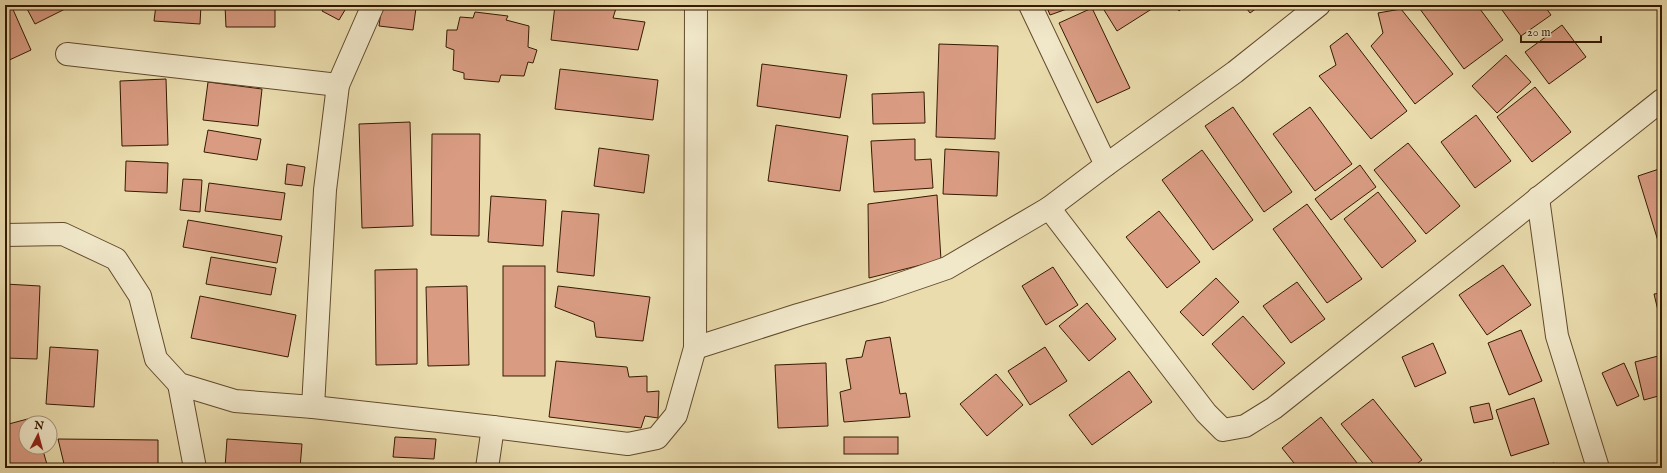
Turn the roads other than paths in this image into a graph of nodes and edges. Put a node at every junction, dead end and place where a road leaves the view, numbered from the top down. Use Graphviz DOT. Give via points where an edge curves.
graph roads {
  1 [pos="373,5"];
  2 [pos="696,5"];
  3 [pos="1030,5"];
  4 [pos="1319,5"];
  5 [pos="67,54"];
  6 [pos="338,86"];
  7 [pos="1662,100"];
  8 [pos="1106,165"];
  9 [pos="1538,198"];
  10 [pos="1049,208"];
  11 [pos="5,235"];
  12 [pos="695,348"];
  13 [pos="179,384"];
  14 [pos="313,407"];
  15 [pos="494,427"];
  16 [pos="195,468"];
  17 [pos="487,468"];
  18 [pos="1598,468"];
  1 -- 6 [label="street"];
  2 -- 12 [label="street"];
  3 -- 8 [label="street"];
  4 -- 8 [label="street" via="1235,72"];
  5 -- 6 [label="street"];
  6 -- 14 [label="street" via="325,190"];
  7 -- 9 [label="street"];
  8 -- 10 [label="street"];
  9 -- 10 [label="street" via="1274,408 1246,426 1223,430 1206,413"];
  9 -- 18 [label="street" via="1556,336"];
  10 -- 12 [label="street" via="947,268"];
  11 -- 13 [label="street" via="63,234 116,259 140,296 156,359"];
  12 -- 15 [label="street" via="676,415 657,438 628,444"];
  13 -- 14 [label="street" via="236,401"];
  13 -- 16 [label="street"];
  14 -- 15 [label="street"];
  15 -- 17 [label="street"];
}
